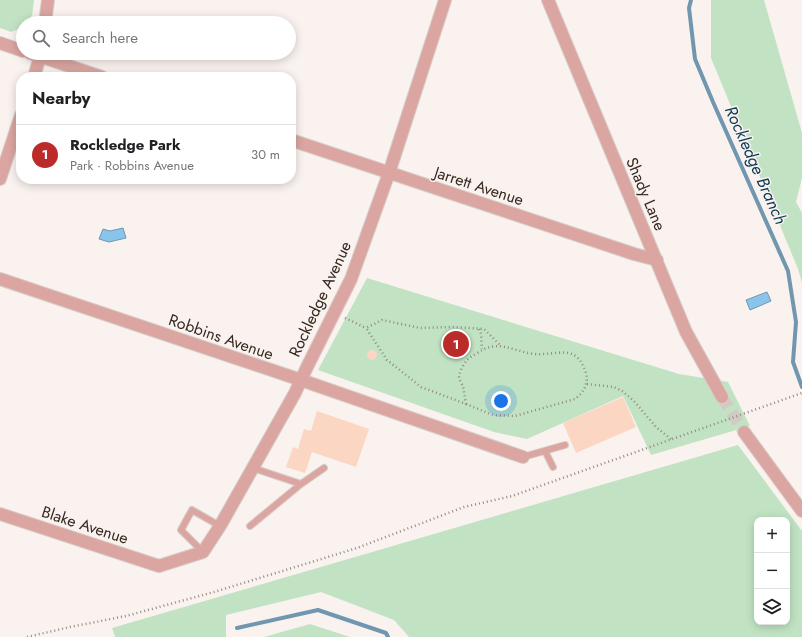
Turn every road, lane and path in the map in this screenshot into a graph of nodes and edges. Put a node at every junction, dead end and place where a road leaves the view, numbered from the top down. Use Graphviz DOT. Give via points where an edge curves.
graph roads {
  1 [pos="48,0"];
  2 [pos="445,0"];
  3 [pos="548,0"];
  4 [pos="46,16"];
  5 [pos="0,43"];
  6 [pos="16,49"];
  7 [pos="36,60"];
  8 [pos="54,60"];
  9 [pos="35,72"];
  10 [pos="88,72"];
  11 [pos="16,130"];
  12 [pos="296,142"];
  13 [pos="389,173"];
  14 [pos="0,179"];
  15 [pos="657,260"];
  16 [pos="0,279"];
  17 [pos="334,312"];
  18 [pos="366,328"];
  19 [pos="478,328"];
  20 [pos="501,346"];
  21 [pos="482,349"];
  22 [pos="301,380"];
  23 [pos="587,384"];
  24 [pos="802,393"];
  25 [pos="722,396"];
  26 [pos="466,404"];
  27 [pos="744,432"];
  28 [pos="672,439"];
  29 [pos="565,445"];
  30 [pos="545,451"];
  31 [pos="523,457"];
  32 [pos="553,467"];
  33 [pos="254,468"];
  34 [pos="324,468"];
  35 [pos="301,484"];
  36 [pos="802,511"];
  37 [pos="0,514"];
  38 [pos="220,526"];
  39 [pos="250,526"];
  40 [pos="203,552"];
  41 [pos="27,637"];
  1 -- 4 [label="street"];
  2 -- 13 [label="street, Rockledge Avenue"];
  3 -- 15 [label="street, Shady Lane"];
  5 -- 6 [label="street"];
  7 -- 9 [label="street"];
  8 -- 10 [label="street"];
  11 -- 14 [label="street"];
  12 -- 13 [label="street, Jarrett Avenue"];
  13 -- 15 [label="street, Jarrett Avenue"];
  13 -- 17 [label="street, Rockledge Avenue" via="351,279"];
  15 -- 25 [label="street, Shady Lane" via="686,332"];
  16 -- 22 [label="street, Robbins Avenue"];
  17 -- 18 [label="path"];
  17 -- 22 [label="street, Rockledge Avenue"];
  18 -- 19 [label="path" via="382,320 420,328"];
  18 -- 26 [label="path" via="387,360 421,387"];
  19 -- 20 [label="path" via="484,329"];
  19 -- 21 [label="path"];
  20 -- 21 [label="path"];
  20 -- 23 [label="path" via="534,354 562,352 576,355 584,365"];
  21 -- 26 [label="path" via="468,359 459,377"];
  22 -- 31 [label="street, Robbins Avenue"];
  22 -- 33 [label="street, Rockledge Avenue"];
  23 -- 26 [label="path" via="582,394 575,399 515,416 493,415"];
  23 -- 28 [label="path" via="614,387 622,391 656,427"];
  24 -- 28 [label="path"];
  27 -- 36 [label="street"];
  28 -- 41 [label="path" via="512,496 464,508 356,548 283,571 153,609"];
  29 -- 30 [label="lane"];
  30 -- 31 [label="lane"];
  30 -- 32 [label="lane"];
  33 -- 35 [label="lane"];
  33 -- 38 [label="street, Rockledge Avenue"];
  34 -- 35 [label="lane"];
  35 -- 39 [label="lane"];
  37 -- 40 [label="street, Blake Avenue" via="159,566"];
  38 -- 40 [label="street, Rockledge Avenue"];
  38 -- 40 [label="lane" via="192,510 181,530"];
}
